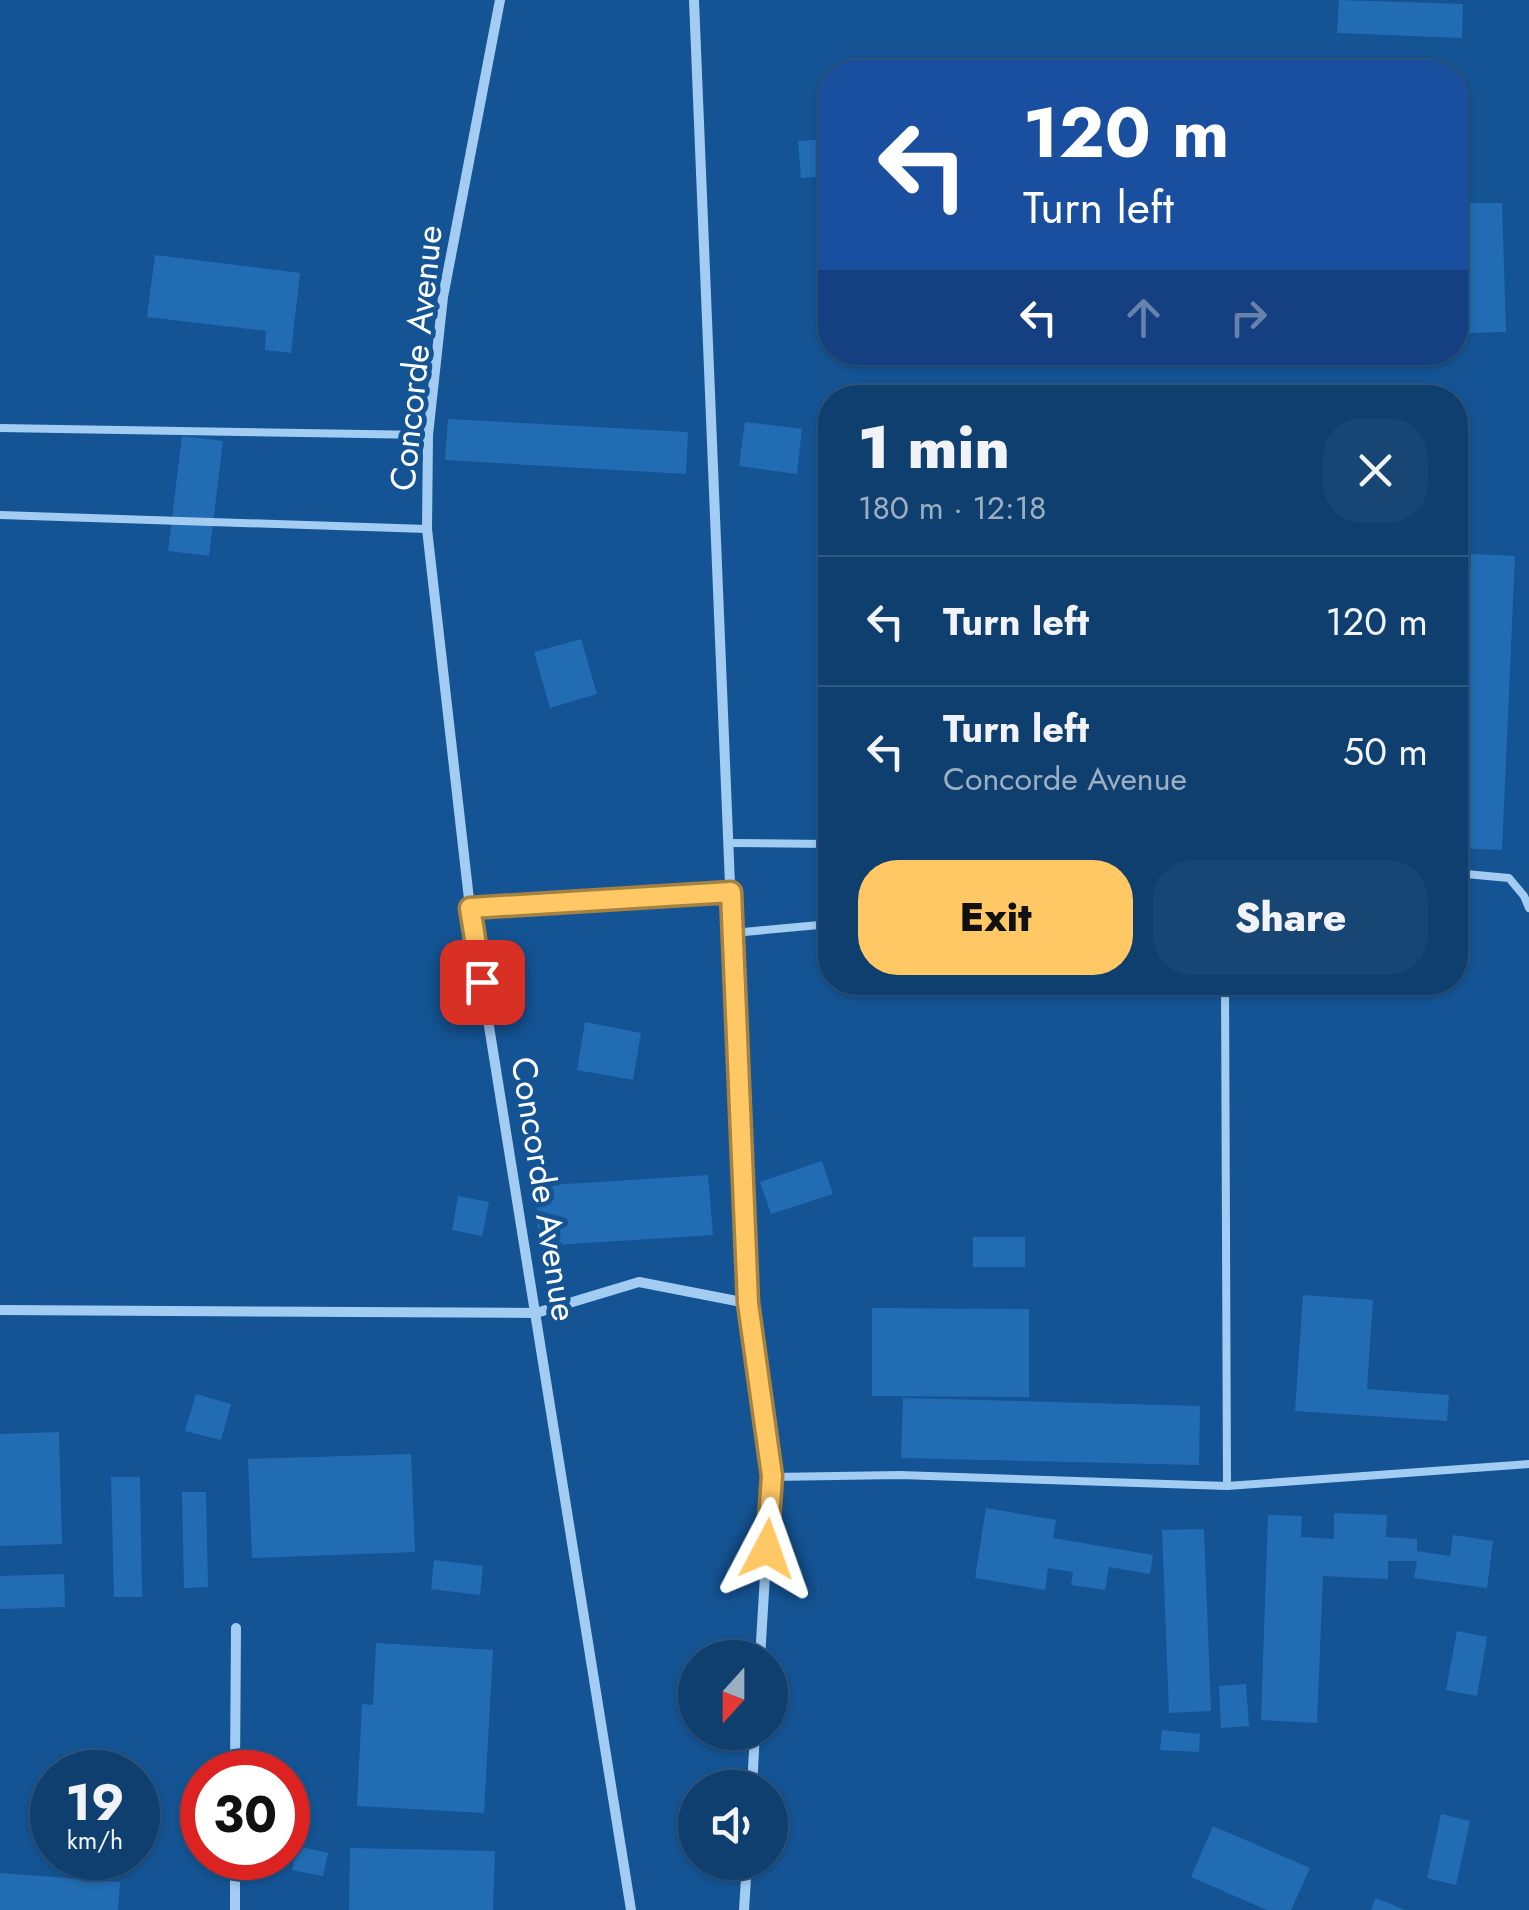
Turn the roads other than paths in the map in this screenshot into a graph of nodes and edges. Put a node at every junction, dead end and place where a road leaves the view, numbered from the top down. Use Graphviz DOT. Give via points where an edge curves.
graph roads {
  1 [pos="500,0"];
  2 [pos="694,0"];
  3 [pos="0,428"];
  4 [pos="428,435"];
  5 [pos="0,516"];
  6 [pos="427,529"];
  7 [pos="729,844"];
  8 [pos="818,844"];
  9 [pos="1468,874"];
  10 [pos="731,892"];
  11 [pos="470,908"];
  12 [pos="1529,908"];
  13 [pos="818,925"];
  14 [pos="732,933"];
  15 [pos="1225,995"];
  16 [pos="748,1303"];
  17 [pos="0,1310"];
  18 [pos="536,1312"];
  19 [pos="1529,1464"];
  20 [pos="772,1476"];
  21 [pos="1228,1486"];
  22 [pos="236,1628"];
  23 [pos="761,1640"];
  24 [pos="235,1750"];
  25 [pos="235,1880"];
  26 [pos="746,1880"];
  27 [pos="235,1910"];
  28 [pos="631,1910"];
  29 [pos="744,1910"];
  1 -- 4 [label="street, Concorde Avenue" via="443,297"];
  2 -- 7 [label="street"];
  3 -- 4 [label="lane"];
  4 -- 6 [label="street, Concorde Avenue"];
  5 -- 6 [label="lane"];
  6 -- 11 [label="street, Concorde Avenue"];
  7 -- 8 [label="lane"];
  7 -- 10 [label="street"];
  9 -- 12 [label="lane" via="1509,878"];
  10 -- 11 [label="street"];
  10 -- 14 [label="street"];
  11 -- 18 [label="street, Concorde Avenue"];
  13 -- 14 [label="lane"];
  14 -- 16 [label="street"];
  15 -- 21 [label="lane"];
  16 -- 18 [label="street" via="639,1282"];
  16 -- 20 [label="street"];
  17 -- 18 [label="street"];
  18 -- 28 [label="street, Concorde Avenue"];
  19 -- 21 [label="lane"];
  20 -- 21 [label="lane"];
  20 -- 23 [label="street"];
  22 -- 24 [label="street"];
  25 -- 27 [label="street"];
  26 -- 29 [label="street"];
}
